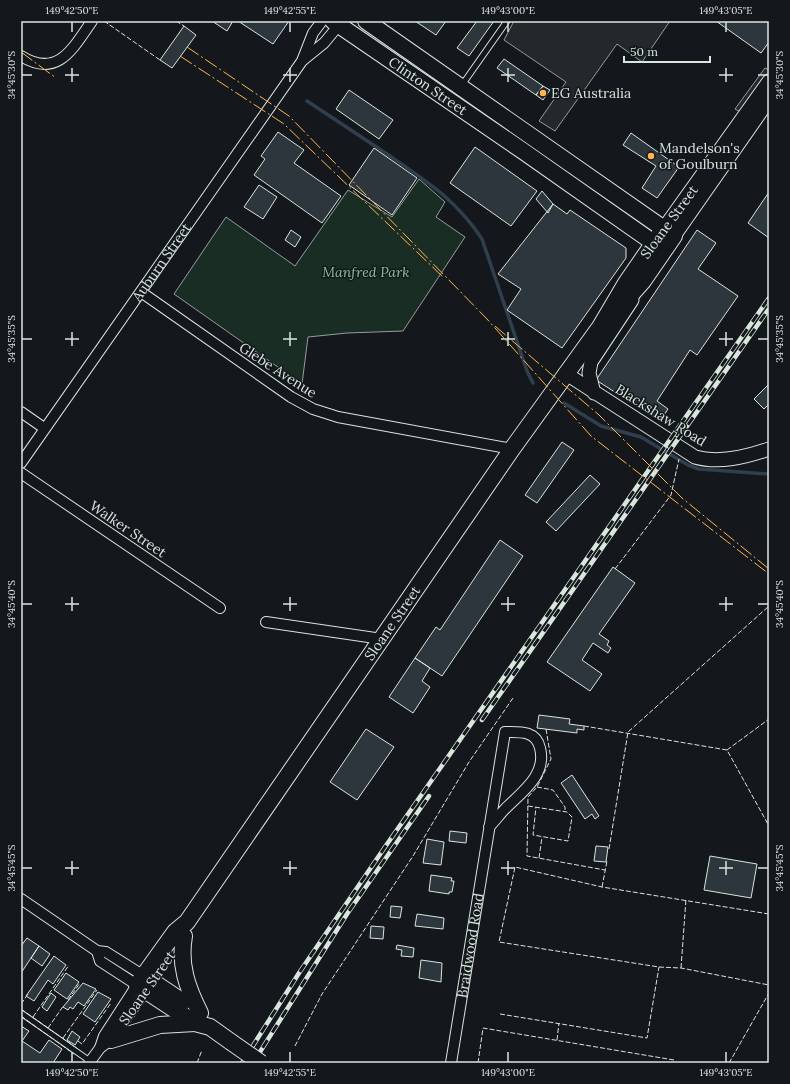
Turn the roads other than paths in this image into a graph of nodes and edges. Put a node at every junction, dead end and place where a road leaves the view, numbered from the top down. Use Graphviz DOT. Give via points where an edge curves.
graph roads {
  1 [pos="92,21"];
  2 [pos="322,21"];
  3 [pos="366,21"];
  4 [pos="507,21"];
  5 [pos="338,22"];
  6 [pos="21,56"];
  7 [pos="302,61"];
  8 [pos="769,81"];
  9 [pos="461,86"];
  10 [pos="769,100"];
  11 [pos="533,137"];
  12 [pos="524,151"];
  13 [pos="669,232"];
  14 [pos="658,246"];
  15 [pos="643,281"];
  16 [pos="141,292"];
  17 [pos="600,327"];
  18 [pos="565,374"];
  19 [pos="594,392"];
  20 [pos="21,412"];
  21 [pos="44,428"];
  22 [pos="512,449"];
  23 [pos="769,449"];
  24 [pos="21,463"];
  25 [pos="21,473"];
  26 [pos="220,608"];
  27 [pos="266,622"];
  28 [pos="382,639"];
  29 [pos="489,827"];
  30 [pos="21,900"];
  31 [pos="186,929"];
  32 [pos="144,983"];
  33 [pos="21,1013"];
  34 [pos="202,1021"];
  35 [pos="105,1044"];
  36 [pos="89,1062"];
  37 [pos="261,1063"];
  38 [pos="451,1063"];
  1 -- 6 [label="street" via="69,53 54,63 39,64"];
  2 -- 7 [label="street, Auburn Street" via="313,33"];
  3 -- 9 [label="main road, Clinton Street"];
  4 -- 9 [label="lane"];
  5 -- 7 [label="street, Auburn Street" via="324,43"];
  5 -- 12 [label="main road, Clinton Street"];
  7 -- 16 [label="street, Auburn Street"];
  8 -- 13 [label="street, Sloane Street"];
  9 -- 11 [label="main road, Clinton Street"];
  10 -- 13 [label="street, Sloane Street"];
  11 -- 12 [label="main road"];
  11 -- 13 [label="main road, Clinton Street"];
  12 -- 14 [label="main road, Clinton Street"];
  13 -- 14 [label="main road, Sloane Street"];
  14 -- 15 [label="main road, Sloane Street"];
  14 -- 17 [label="main road, Sloane Street"];
  15 -- 17 [label="main road, Sloane Street"];
  15 -- 19 [label="street" via="591,362 589,374"];
  16 -- 21 [label="street, Auburn Street"];
  16 -- 22 [label="street, Glebe Avenue" via="266,380 313,409 338,417"];
  17 -- 18 [label="main road, Sloane Street"];
  18 -- 19 [label="street, Blackshaw Road"];
  18 -- 22 [label="main road, Sloane Street"];
  19 -- 23 [label="street, Blackshaw Road" via="695,458 726,459"];
  20 -- 21 [label="street"];
  21 -- 24 [label="street, Auburn Street"];
  22 -- 28 [label="main road, Sloane Street"];
  25 -- 26 [label="street, Walker Street"];
  27 -- 28 [label="street"];
  28 -- 31 [label="main road, Sloane Street"];
  29 -- 29 [label="street, Braidwood Road" via="505,732 524,732 532,735 540,746 539,769 529,786"];
  29 -- 38 [label="street, Braidwood Road"];
  30 -- 32 [label="street" via="97,951 106,952"];
  31 -- 32 [label="main road, Sloane Street"];
  31 -- 34 [label="main road" via="182,956 183,973"];
  32 -- 34 [label="main road"];
  32 -- 35 [label="street, Sloane Street"];
  33 -- 36 [label="lane"];
  34 -- 35 [label="main road" via="160,1025"];
  34 -- 37 [label="main road, bridge"];
  35 -- 36 [label="street, Sloane Street"];
}
